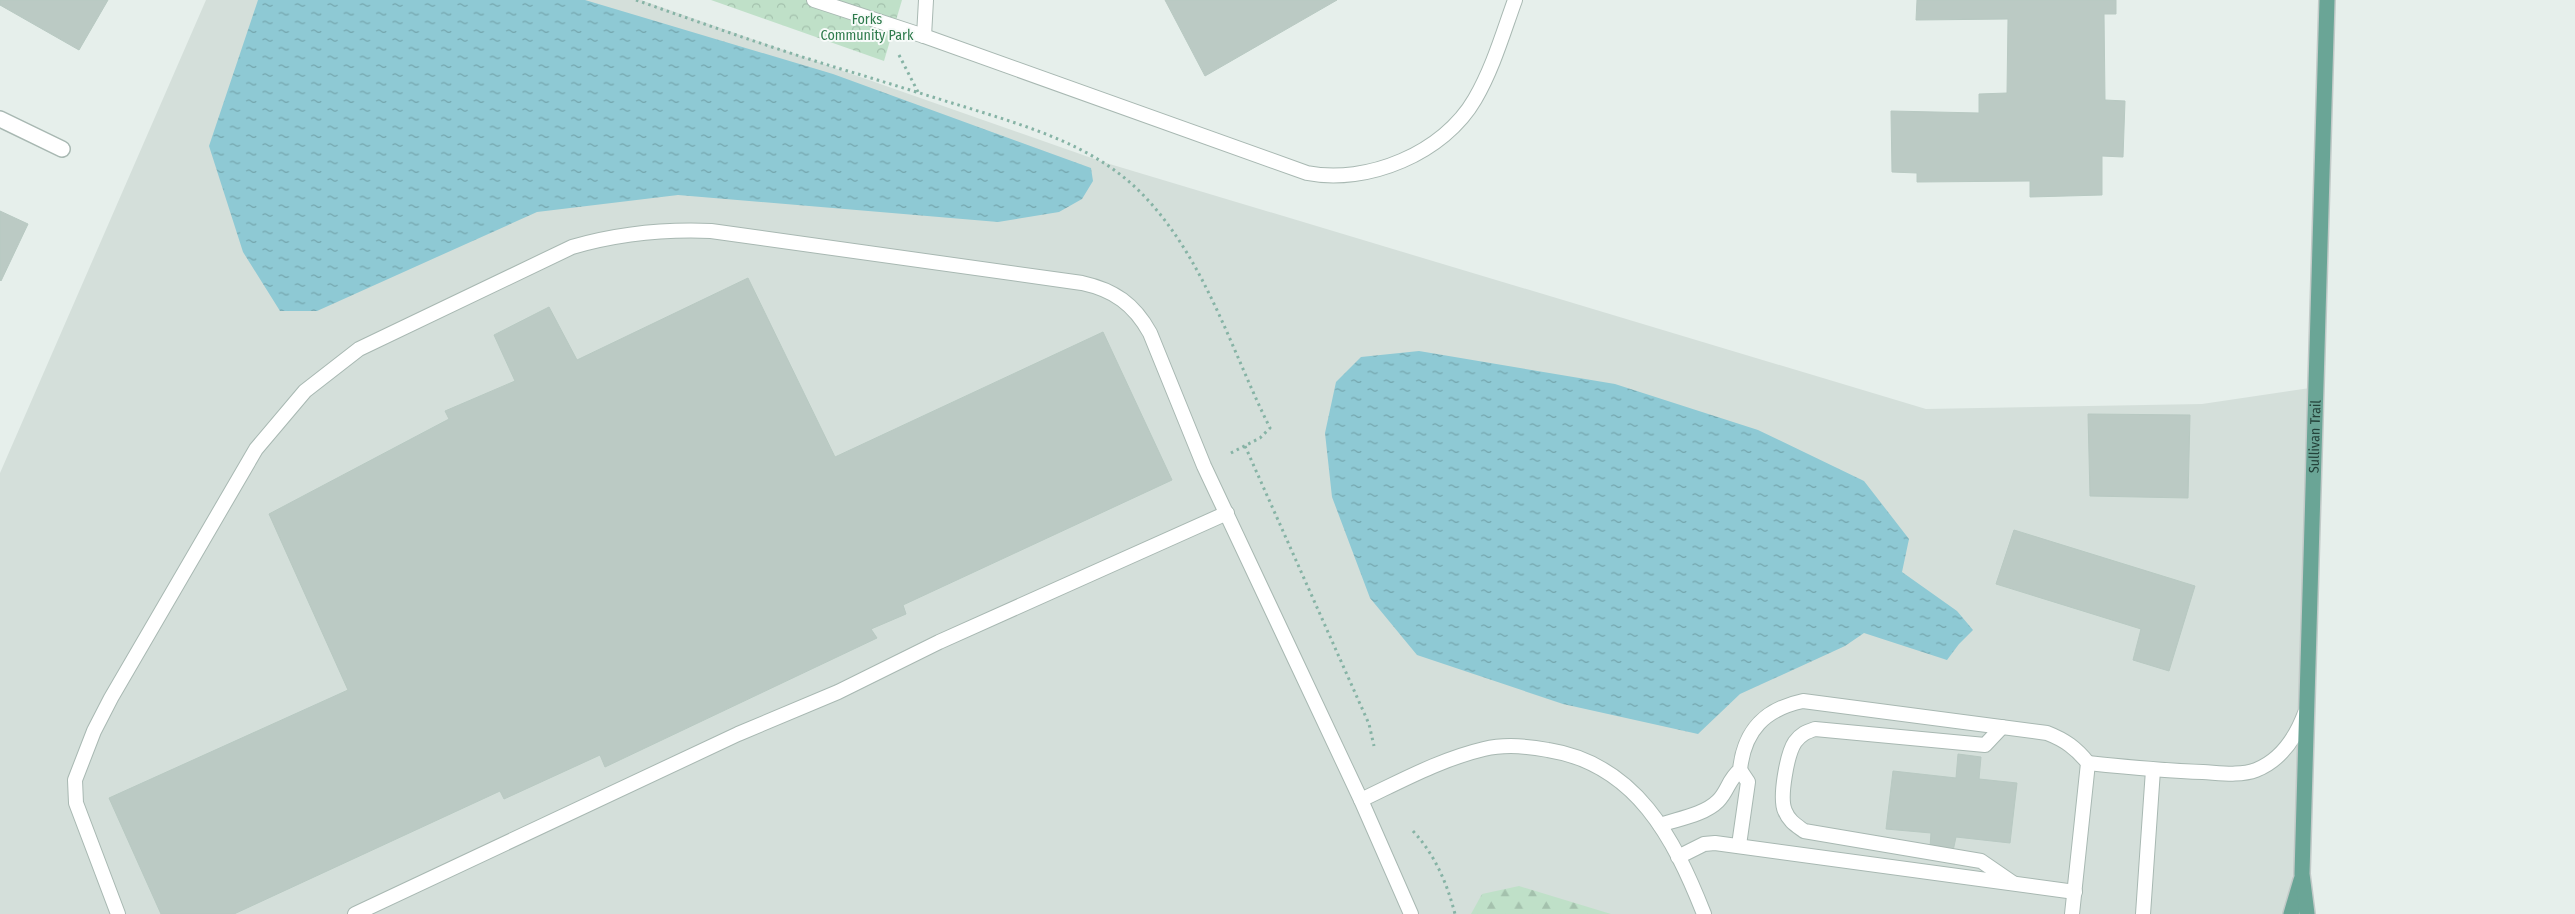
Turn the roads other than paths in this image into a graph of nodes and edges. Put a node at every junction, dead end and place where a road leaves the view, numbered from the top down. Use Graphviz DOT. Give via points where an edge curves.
graph roads {
  1 [pos="814,0"];
  2 [pos="926,0"];
  3 [pos="1515,0"];
  4 [pos="2327,0"];
  5 [pos="924,36"];
  6 [pos="0,119"];
  7 [pos="62,149"];
  8 [pos="1227,513"];
  9 [pos="2308,707"];
  10 [pos="2002,727"];
  11 [pos="2088,763"];
  12 [pos="1740,770"];
  13 [pos="2153,770"];
  14 [pos="1361,800"];
  15 [pos="1660,825"];
  16 [pos="1739,845"];
  17 [pos="1678,857"];
  18 [pos="2302,874"];
  19 [pos="2013,883"];
  20 [pos="2074,892"];
  21 [pos="118,914"];
  22 [pos="355,914"];
  23 [pos="1411,914"];
  24 [pos="1704,914"];
  25 [pos="2072,914"];
  26 [pos="2143,914"];
  27 [pos="2291,914"];
  28 [pos="2307,914"];
  1 -- 5 [label="lane"];
  2 -- 5 [label="lane"];
  3 -- 5 [label="lane" via="1487,76 1475,100 1458,121 1418,152 1396,162 1357,174 1328,177"];
  4 -- 9 [label="main road, Sullivan Trail"];
  6 -- 7 [label="street"];
  8 -- 14 [label="lane"];
  8 -- 21 [label="lane" via="1143,319 1128,302 1096,286 711,231 642,233 572,247 359,349 305,391 256,450 107,706 75,780 76,803"];
  8 -- 22 [label="lane" via="939,642 838,692 738,734"];
  9 -- 13 [label="lane" via="2301,726 2283,752 2256,770 2239,774"];
  9 -- 18 [label="main road, Sullivan Trail"];
  10 -- 11 [label="lane" via="2047,733 2063,739"];
  10 -- 12 [label="lane" via="1803,701 1782,706 1765,717 1746,744"];
  10 -- 19 [label="lane" via="1986,745 1847,732 1815,730 1803,733 1789,755 1782,796 1784,810 1804,831 1981,861"];
  11 -- 13 [label="lane"];
  11 -- 20 [label="lane"];
  12 -- 15 [label="lane" via="1730,778 1717,802"];
  12 -- 16 [label="lane" via="1748,782"];
  13 -- 26 [label="lane"];
  14 -- 15 [label="lane" via="1462,756 1485,749 1519,746 1556,751 1602,767 1629,787"];
  14 -- 23 [label="lane"];
  15 -- 17 [label="lane"];
  16 -- 17 [label="lane" via="1704,844"];
  16 -- 19 [label="lane"];
  17 -- 24 [label="lane"];
  18 -- 27 [label="main road, Sullivan Trail"];
  18 -- 28 [label="main road, Sullivan Trail"];
  19 -- 20 [label="lane"];
  20 -- 25 [label="lane"];
}
